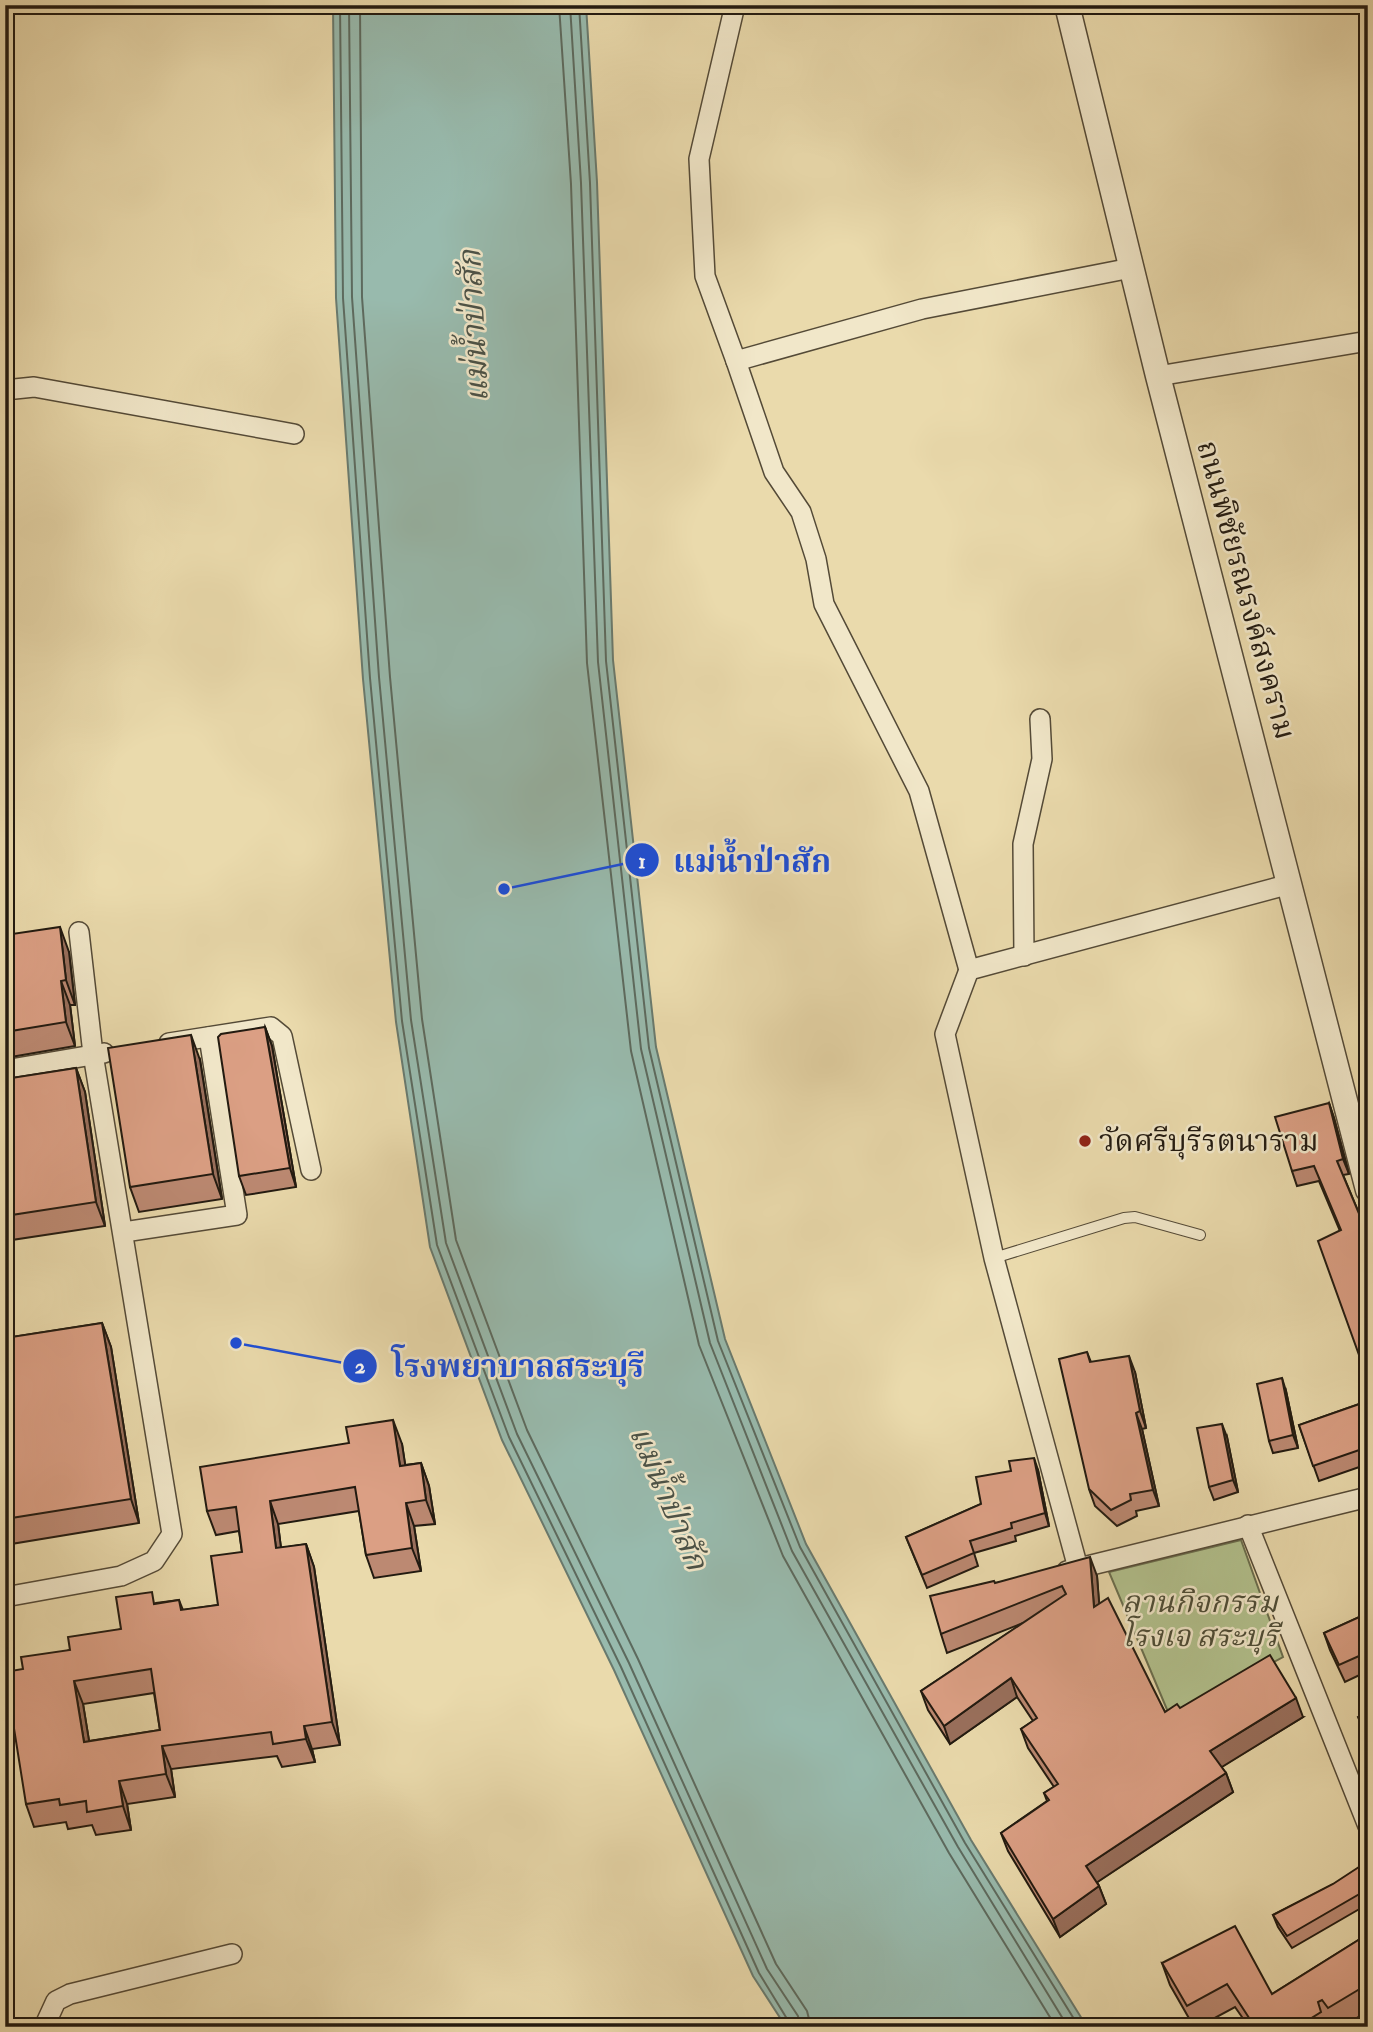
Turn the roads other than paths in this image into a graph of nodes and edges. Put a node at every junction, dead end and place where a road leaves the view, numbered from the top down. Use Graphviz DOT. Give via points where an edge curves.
graph roads {
  1 [pos="735,5"];
  2 [pos="1067,5"];
  3 [pos="1131,268"];
  4 [pos="1368,341"];
  5 [pos="736,361"];
  6 [pos="1158,376"];
  7 [pos="5,390"];
  8 [pos="294,434"];
  9 [pos="1040,719"];
  10 [pos="1290,884"];
  11 [pos="79,932"];
  12 [pos="1024,956"];
  13 [pos="969,970"];
  14 [pos="209,1037"];
  15 [pos="145,1046"];
  16 [pos="119,1051"];
  17 [pos="93,1054"];
  18 [pos="5,1070"];
  19 [pos="311,1170"];
  20 [pos="1368,1190"];
  21 [pos="124,1232"];
  22 [pos="1200,1235"];
  23 [pos="993,1258"];
  24 [pos="1368,1497"];
  25 [pos="1248,1525"];
  26 [pos="1078,1568"];
  27 [pos="1051,1575"];
  28 [pos="5,1597"];
  29 [pos="1366,1817"];
  30 [pos="232,1954"];
  31 [pos="44,2027"];
  1 -- 5 [label="street" via="699,159 705,276"];
  2 -- 3 [label="street, ถนนพิชัยรณรงค์สงคราม"];
  3 -- 5 [label="street" via="922,309"];
  3 -- 6 [label="street, ถนนพิชัยรณรงค์สงคราม"];
  4 -- 6 [label="street"];
  5 -- 13 [label="street" via="774,471 801,512 824,604 919,791"];
  6 -- 10 [label="street, ถนนพิชัยรณรงค์สงคราม"];
  7 -- 8 [label="street" via="34,387"];
  9 -- 12 [label="street" via="1042,759 1023,844"];
  10 -- 12 [label="street"];
  10 -- 20 [label="street, ถนนพิชัยรณรงค์สงคราม"];
  11 -- 17 [label="street"];
  12 -- 13 [label="street"];
  13 -- 23 [label="street" via="946,1034"];
  14 -- 15 [label="street"];
  14 -- 19 [label="street" via="271,1027 282,1036"];
  14 -- 21 [label="street" via="237,1216"];
  16 -- 17 [label="street"];
  17 -- 18 [label="street"];
  17 -- 21 [label="street"];
  21 -- 28 [label="street" via="172,1534 154,1561 121,1576"];
  22 -- 23 [label="lane" via="1124,1217"];
  23 -- 26 [label="street"];
  24 -- 25 [label="street"];
  25 -- 26 [label="street"];
  25 -- 29 [label="street"];
  26 -- 27 [label="street"];
  30 -- 31 [label="street" via="70,1994 56,2001"];
}
